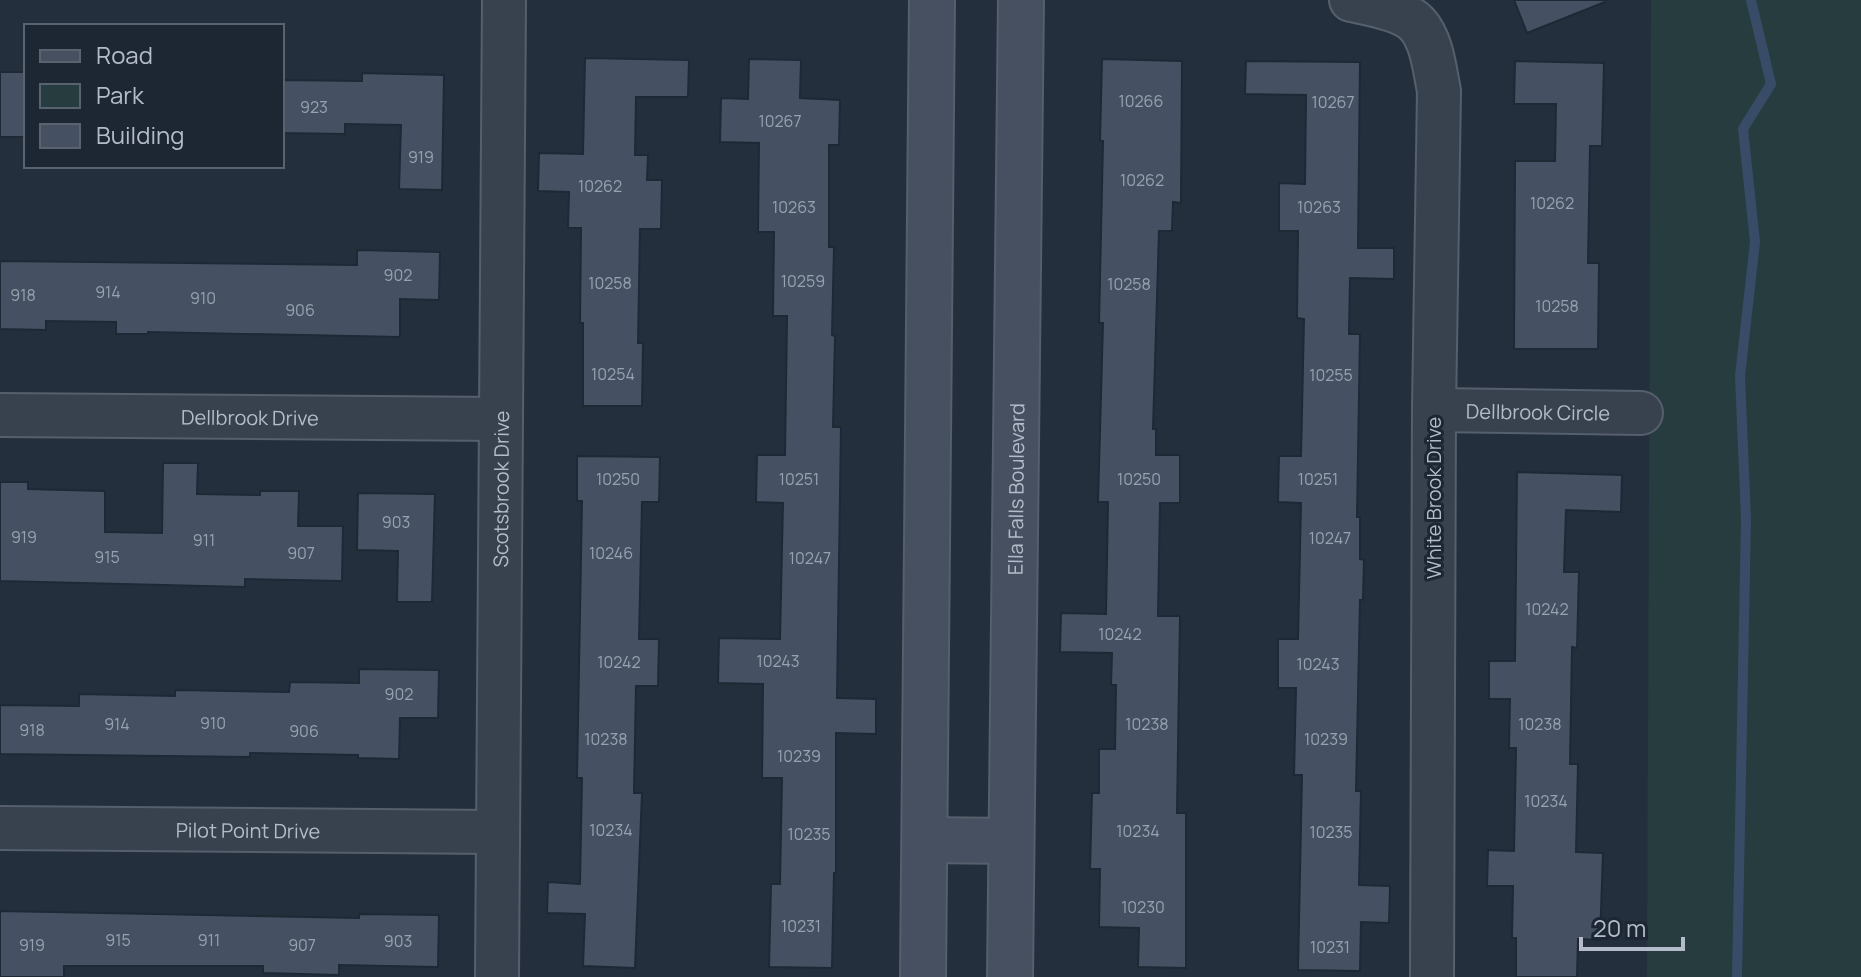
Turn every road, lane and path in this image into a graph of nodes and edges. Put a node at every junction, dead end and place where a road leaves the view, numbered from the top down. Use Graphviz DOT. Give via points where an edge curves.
graph roads {
  1 [pos="504,0"];
  2 [pos="932,0"];
  3 [pos="1021,0"];
  4 [pos="1351,0"];
  5 [pos="1434,410"];
  6 [pos="1641,413"];
  7 [pos="0,415"];
  8 [pos="500,419"];
  9 [pos="0,828"];
  10 [pos="496,832"];
  11 [pos="925,840"];
  12 [pos="1010,841"];
  13 [pos="497,977"];
  14 [pos="923,977"];
  15 [pos="1010,977"];
  16 [pos="1432,977"];
  1 -- 8 [label="street, Scotsbrook Drive"];
  2 -- 11 [label="street"];
  3 -- 12 [label="street, Ella Falls Boulevard"];
  4 -- 5 [label="street, White Brook Drive" via="1388,8 1417,24 1432,55 1439,91"];
  5 -- 6 [label="street, Dellbrook Circle"];
  5 -- 16 [label="street, White Brook Drive"];
  7 -- 8 [label="street, Dellbrook Drive"];
  8 -- 10 [label="street, Scotsbrook Drive"];
  9 -- 10 [label="street, Pilot Point Drive"];
  10 -- 13 [label="street, Scotsbrook Drive"];
  11 -- 12 [label="street"];
  11 -- 14 [label="street"];
  12 -- 15 [label="street, Ella Falls Boulevard"];
}
